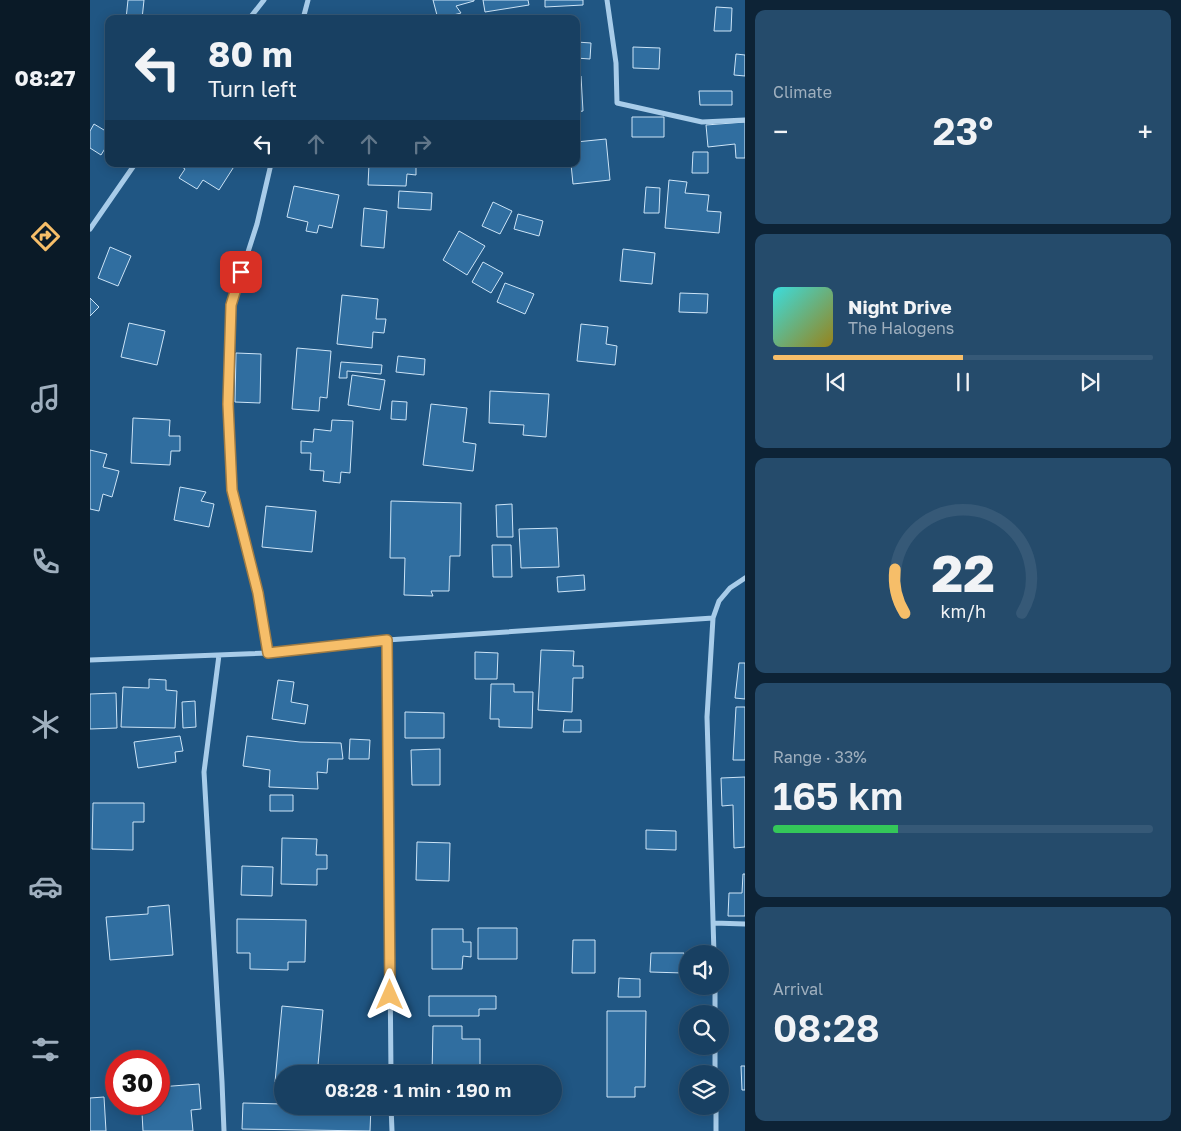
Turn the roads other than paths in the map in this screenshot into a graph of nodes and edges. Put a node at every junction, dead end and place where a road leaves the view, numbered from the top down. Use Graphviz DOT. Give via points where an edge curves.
graph roads {
  1 [pos="264,0"];
  2 [pos="308,0"];
  3 [pos="607,0"];
  4 [pos="252,15"];
  5 [pos="304,15"];
  6 [pos="745,120"];
  7 [pos="134,167"];
  8 [pos="270,167"];
  9 [pos="90,229"];
  10 [pos="745,578"];
  11 [pos="713,618"];
  12 [pos="387,640"];
  13 [pos="268,653"];
  14 [pos="219,655"];
  15 [pos="90,660"];
  16 [pos="714,923"];
  17 [pos="745,924"];
  18 [pos="714,945"];
  19 [pos="391,1065"];
  20 [pos="391,1115"];
  21 [pos="716,1115"];
  22 [pos="224,1131"];
  23 [pos="392,1131"];
  24 [pos="716,1131"];
  1 -- 4 [label="street"];
  2 -- 5 [label="street"];
  3 -- 6 [label="street" via="616,62 617,103 702,122"];
  7 -- 9 [label="street"];
  8 -- 13 [label="street" via="257,224 231,305 228,404 232,490 258,593"];
  10 -- 11 [label="street" via="719,601"];
  11 -- 12 [label="street"];
  11 -- 16 [label="street" via="707,717"];
  12 -- 13 [label="street"];
  12 -- 19 [label="street"];
  13 -- 14 [label="street"];
  14 -- 15 [label="street"];
  14 -- 22 [label="street" via="204,772"];
  16 -- 17 [label="street"];
  16 -- 18 [label="street"];
  20 -- 23 [label="street"];
  21 -- 24 [label="street"];
}
